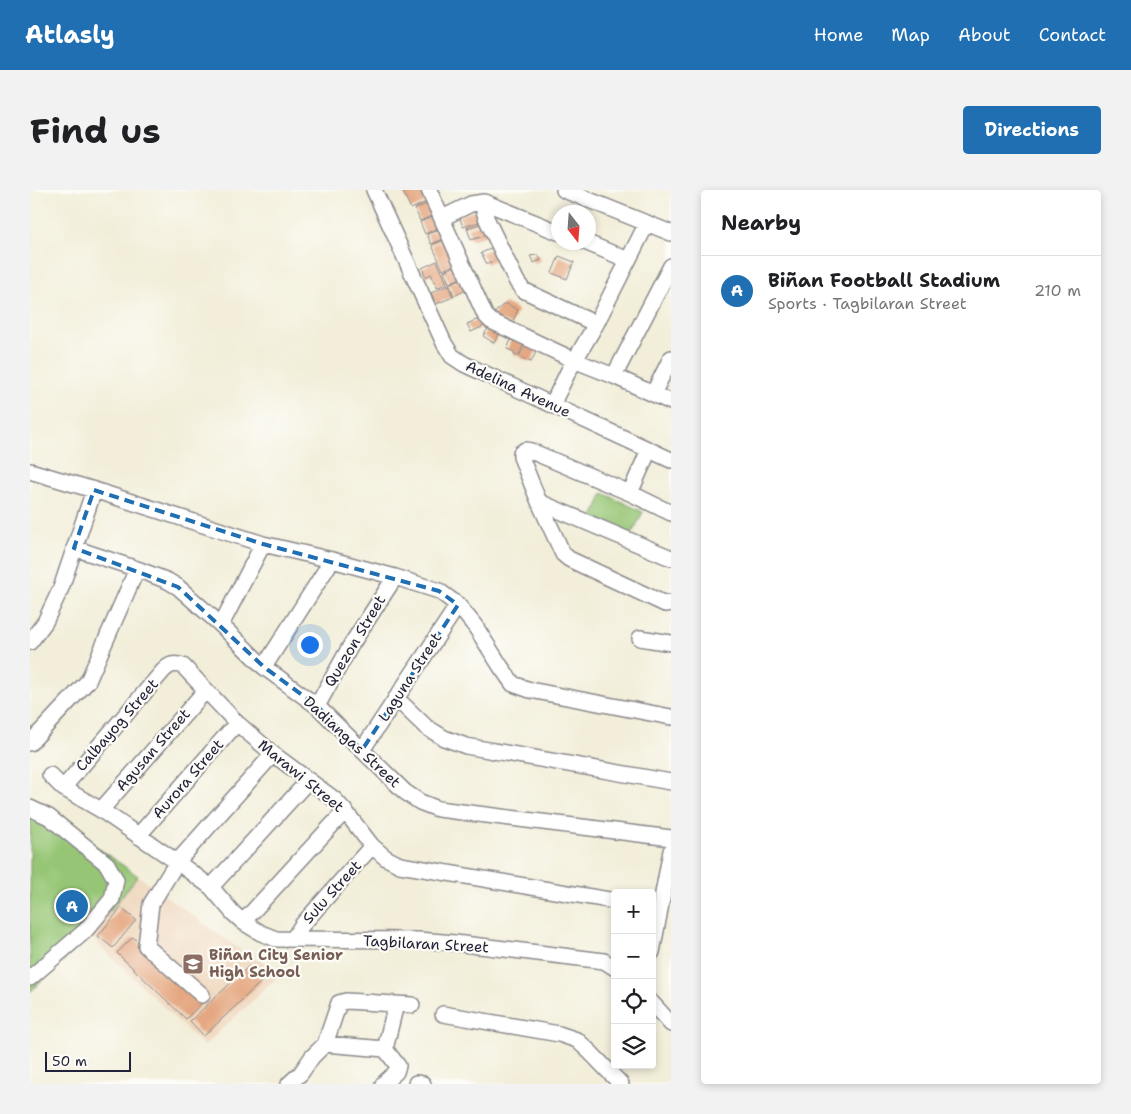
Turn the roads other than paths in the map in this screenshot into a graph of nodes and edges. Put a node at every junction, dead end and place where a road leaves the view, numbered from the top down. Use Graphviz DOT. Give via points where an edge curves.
graph roads {
  1 [pos="374,190"];
  2 [pos="429,190"];
  3 [pos="564,190"];
  4 [pos="484,202"];
  5 [pos="442,218"];
  6 [pos="647,223"];
  7 [pos="551,229"];
  8 [pos="671,233"];
  9 [pos="596,247"];
  10 [pos="628,260"];
  11 [pos="671,266"];
  12 [pos="596,324"];
  13 [pos="671,358"];
  14 [pos="576,361"];
  15 [pos="614,376"];
  16 [pos="653,394"];
  17 [pos="671,402"];
  18 [pos="552,405"];
  19 [pos="649,450"];
  20 [pos="671,460"];
  21 [pos="31,475"];
  22 [pos="94,490"];
  23 [pos="630,493"];
  24 [pos="540,502"];
  25 [pos="671,513"];
  26 [pos="263,544"];
  27 [pos="74,548"];
  28 [pos="671,558"];
  29 [pos="332,560"];
  30 [pos="137,569"];
  31 [pos="395,577"];
  32 [pos="671,603"];
  33 [pos="458,605"];
  34 [pos="222,625"];
  35 [pos="640,638"];
  36 [pos="30,642"];
  37 [pos="671,643"];
  38 [pos="173,664"];
  39 [pos="264,667"];
  40 [pos="206,690"];
  41 [pos="396,698"];
  42 [pos="317,706"];
  43 [pos="671,717"];
  44 [pos="237,723"];
  45 [pos="30,743"];
  46 [pos="362,750"];
  47 [pos="273,754"];
  48 [pos="50,775"];
  49 [pos="308,781"];
  50 [pos="671,782"];
  51 [pos="63,788"];
  52 [pos="30,808"];
  53 [pos="101,810"];
  54 [pos="346,812"];
  55 [pos="138,836"];
  56 [pos="671,838"];
  57 [pos="372,846"];
  58 [pos="671,851"];
  59 [pos="177,862"];
  60 [pos="211,887"];
  61 [pos="611,900"];
  62 [pos="656,908"];
  63 [pos="243,922"];
  64 [pos="293,939"];
  65 [pos="611,965"];
  66 [pos="30,978"];
  67 [pos="202,995"];
  68 [pos="396,1004"];
  69 [pos="412,1005"];
  70 [pos="656,1007"];
  71 [pos="443,1014"];
  72 [pos="671,1024"];
  73 [pos="325,1044"];
  74 [pos="385,1049"];
  75 [pos="304,1079"];
  76 [pos="289,1084"];
  77 [pos="383,1084"];
  78 [pos="622,1084"];
  1 -- 18 [label="street, Adelina Avenue" via="452,356"];
  2 -- 5 [label="street"];
  3 -- 6 [label="street"];
  4 -- 5 [label="street" via="471,204"];
  4 -- 7 [label="street"];
  4 -- 12 [label="street" via="487,220 523,290"];
  5 -- 14 [label="street" via="491,321"];
  6 -- 8 [label="street"];
  6 -- 10 [label="street"];
  9 -- 10 [label="street"];
  10 -- 12 [label="street"];
  11 -- 15 [label="street"];
  12 -- 14 [label="street"];
  13 -- 16 [label="street"];
  14 -- 15 [label="street"];
  14 -- 18 [label="street"];
  15 -- 16 [label="street"];
  16 -- 17 [label="street"];
  18 -- 19 [label="street, Adelina Avenue"];
  19 -- 20 [label="street, Adelina Avenue"];
  19 -- 23 [label="street"];
  21 -- 22 [label="street"];
  22 -- 26 [label="street"];
  22 -- 27 [label="street"];
  23 -- 24 [label="street" via="525,450 520,457"];
  23 -- 25 [label="street"];
  24 -- 28 [label="street"];
  24 -- 32 [label="street" via="569,559 665,604"];
  26 -- 29 [label="street"];
  26 -- 34 [label="street"];
  27 -- 30 [label="street, Dadiangas Street"];
  27 -- 36 [label="street" via="61,588 45,622"];
  29 -- 31 [label="street"];
  29 -- 39 [label="street"];
  30 -- 34 [label="street, Dadiangas Street" via="178,587"];
  30 -- 45 [label="street" via="88,681"];
  31 -- 33 [label="street" via="439,591"];
  31 -- 42 [label="street, Quezon Street"];
  33 -- 41 [label="street, Laguna Street"];
  33 -- 43 [label="street" via="513,684"];
  34 -- 39 [label="street, Dadiangas Street"];
  35 -- 37 [label="street"];
  38 -- 40 [label="street, Marawi Street" via="183,666"];
  38 -- 51 [label="street, Calbayog Street" via="163,671"];
  39 -- 42 [label="street, Dadiangas Street"];
  40 -- 44 [label="street, Marawi Street"];
  40 -- 53 [label="street, Agusan Street"];
  41 -- 46 [label="street, Laguna Street"];
  41 -- 50 [label="street" via="426,726 444,738 466,746"];
  42 -- 46 [label="street, Dadiangas Street"];
  44 -- 47 [label="street, Marawi Street"];
  44 -- 55 [label="street, Aurora Street"];
  46 -- 56 [label="street, Dadiangas Street" via="405,792 438,809"];
  47 -- 49 [label="street, Marawi Street"];
  47 -- 59 [label="street"];
  48 -- 51 [label="street, Tagbilaran Street"];
  49 -- 54 [label="street, Marawi Street"];
  49 -- 60 [label="street"];
  51 -- 53 [label="street, Tagbilaran Street"];
  52 -- 66 [label="street" via="49,817 107,864 116,880 112,899 85,931"];
  53 -- 55 [label="street, Tagbilaran Street"];
  54 -- 57 [label="street, Marawi Street"];
  54 -- 63 [label="street"];
  55 -- 59 [label="street, Tagbilaran Street"];
  57 -- 61 [label="street, Marawi Street" via="400,865"];
  57 -- 64 [label="street, Sulu Street" via="302,924"];
  58 -- 62 [label="street"];
  59 -- 60 [label="street, Tagbilaran Street"];
  59 -- 67 [label="street" via="151,904 146,946"];
  60 -- 63 [label="street, Tagbilaran Street"];
  63 -- 64 [label="street, Tagbilaran Street" via="276,940"];
  64 -- 65 [label="street, Tagbilaran Street" via="455,943 604,961"];
  68 -- 69 [label="street"];
  68 -- 73 [label="street" via="339,1002"];
  68 -- 74 [label="street"];
  70 -- 72 [label="street"];
  71 -- 78 [label="street" via="577,1040"];
  73 -- 74 [label="street"];
  73 -- 75 [label="street" via="312,1057"];
  74 -- 77 [label="street" via="398,1066"];
  75 -- 76 [label="street"];
}
